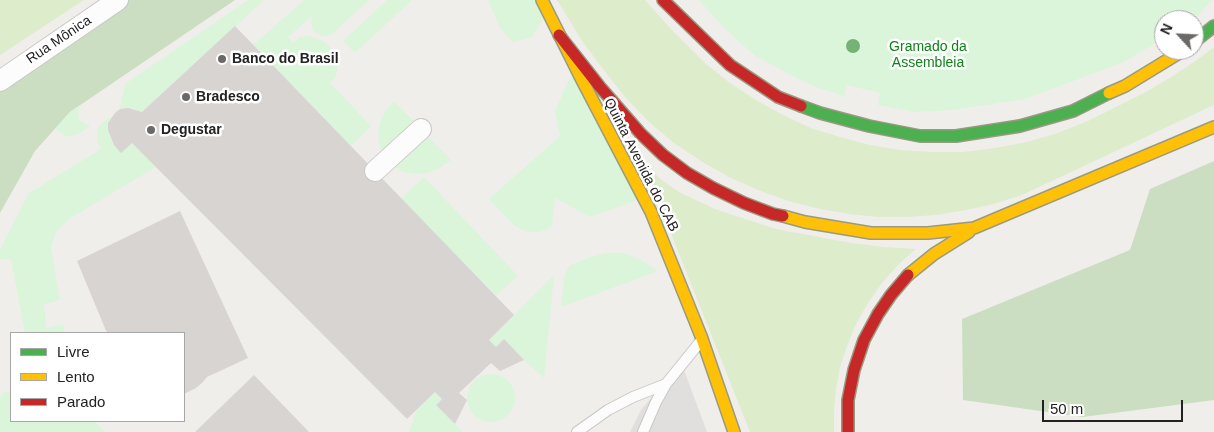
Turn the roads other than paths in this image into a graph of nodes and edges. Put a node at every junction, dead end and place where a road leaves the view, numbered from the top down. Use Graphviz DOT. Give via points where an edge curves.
graph roads {
  1 [pos="118,0"];
  2 [pos="542,0"];
  3 [pos="663,0"];
  4 [pos="1214,26"];
  5 [pos="1204,34"];
  6 [pos="559,35"];
  7 [pos="1169,60"];
  8 [pos="0,81"];
  9 [pos="1214,127"];
  10 [pos="421,128"];
  11 [pos="375,171"];
  12 [pos="974,228"];
  13 [pos="702,339"];
  14 [pos="666,384"];
  15 [pos="577,432"];
  16 [pos="643,432"];
  17 [pos="734,432"];
  18 [pos="848,432"];
  1 -- 8 [label="street, Rua Mônica"];
  2 -- 6 [label="main road, Quinta Avenida do CAB"];
  3 -- 7 [label="main road" via="730,65 778,97 820,113 920,136 956,136 1020,126 1073,110 1125,86"];
  4 -- 5 [label="main road"];
  6 -- 12 [label="main road" via="600,87 663,155 706,184 744,202 805,222 872,232"];
  6 -- 13 [label="main road, Quinta Avenida do CAB" via="651,212"];
  9 -- 12 [label="main road"];
  10 -- 11 [label="street"];
  12 -- 18 [label="main road" via="910,274 878,314 864,340 854,370 848,400"];
  13 -- 14 [label="lane"];
  13 -- 17 [label="main road, Quinta Avenida do CAB"];
  14 -- 15 [label="lane" via="608,410"];
  14 -- 16 [label="lane"];
}
